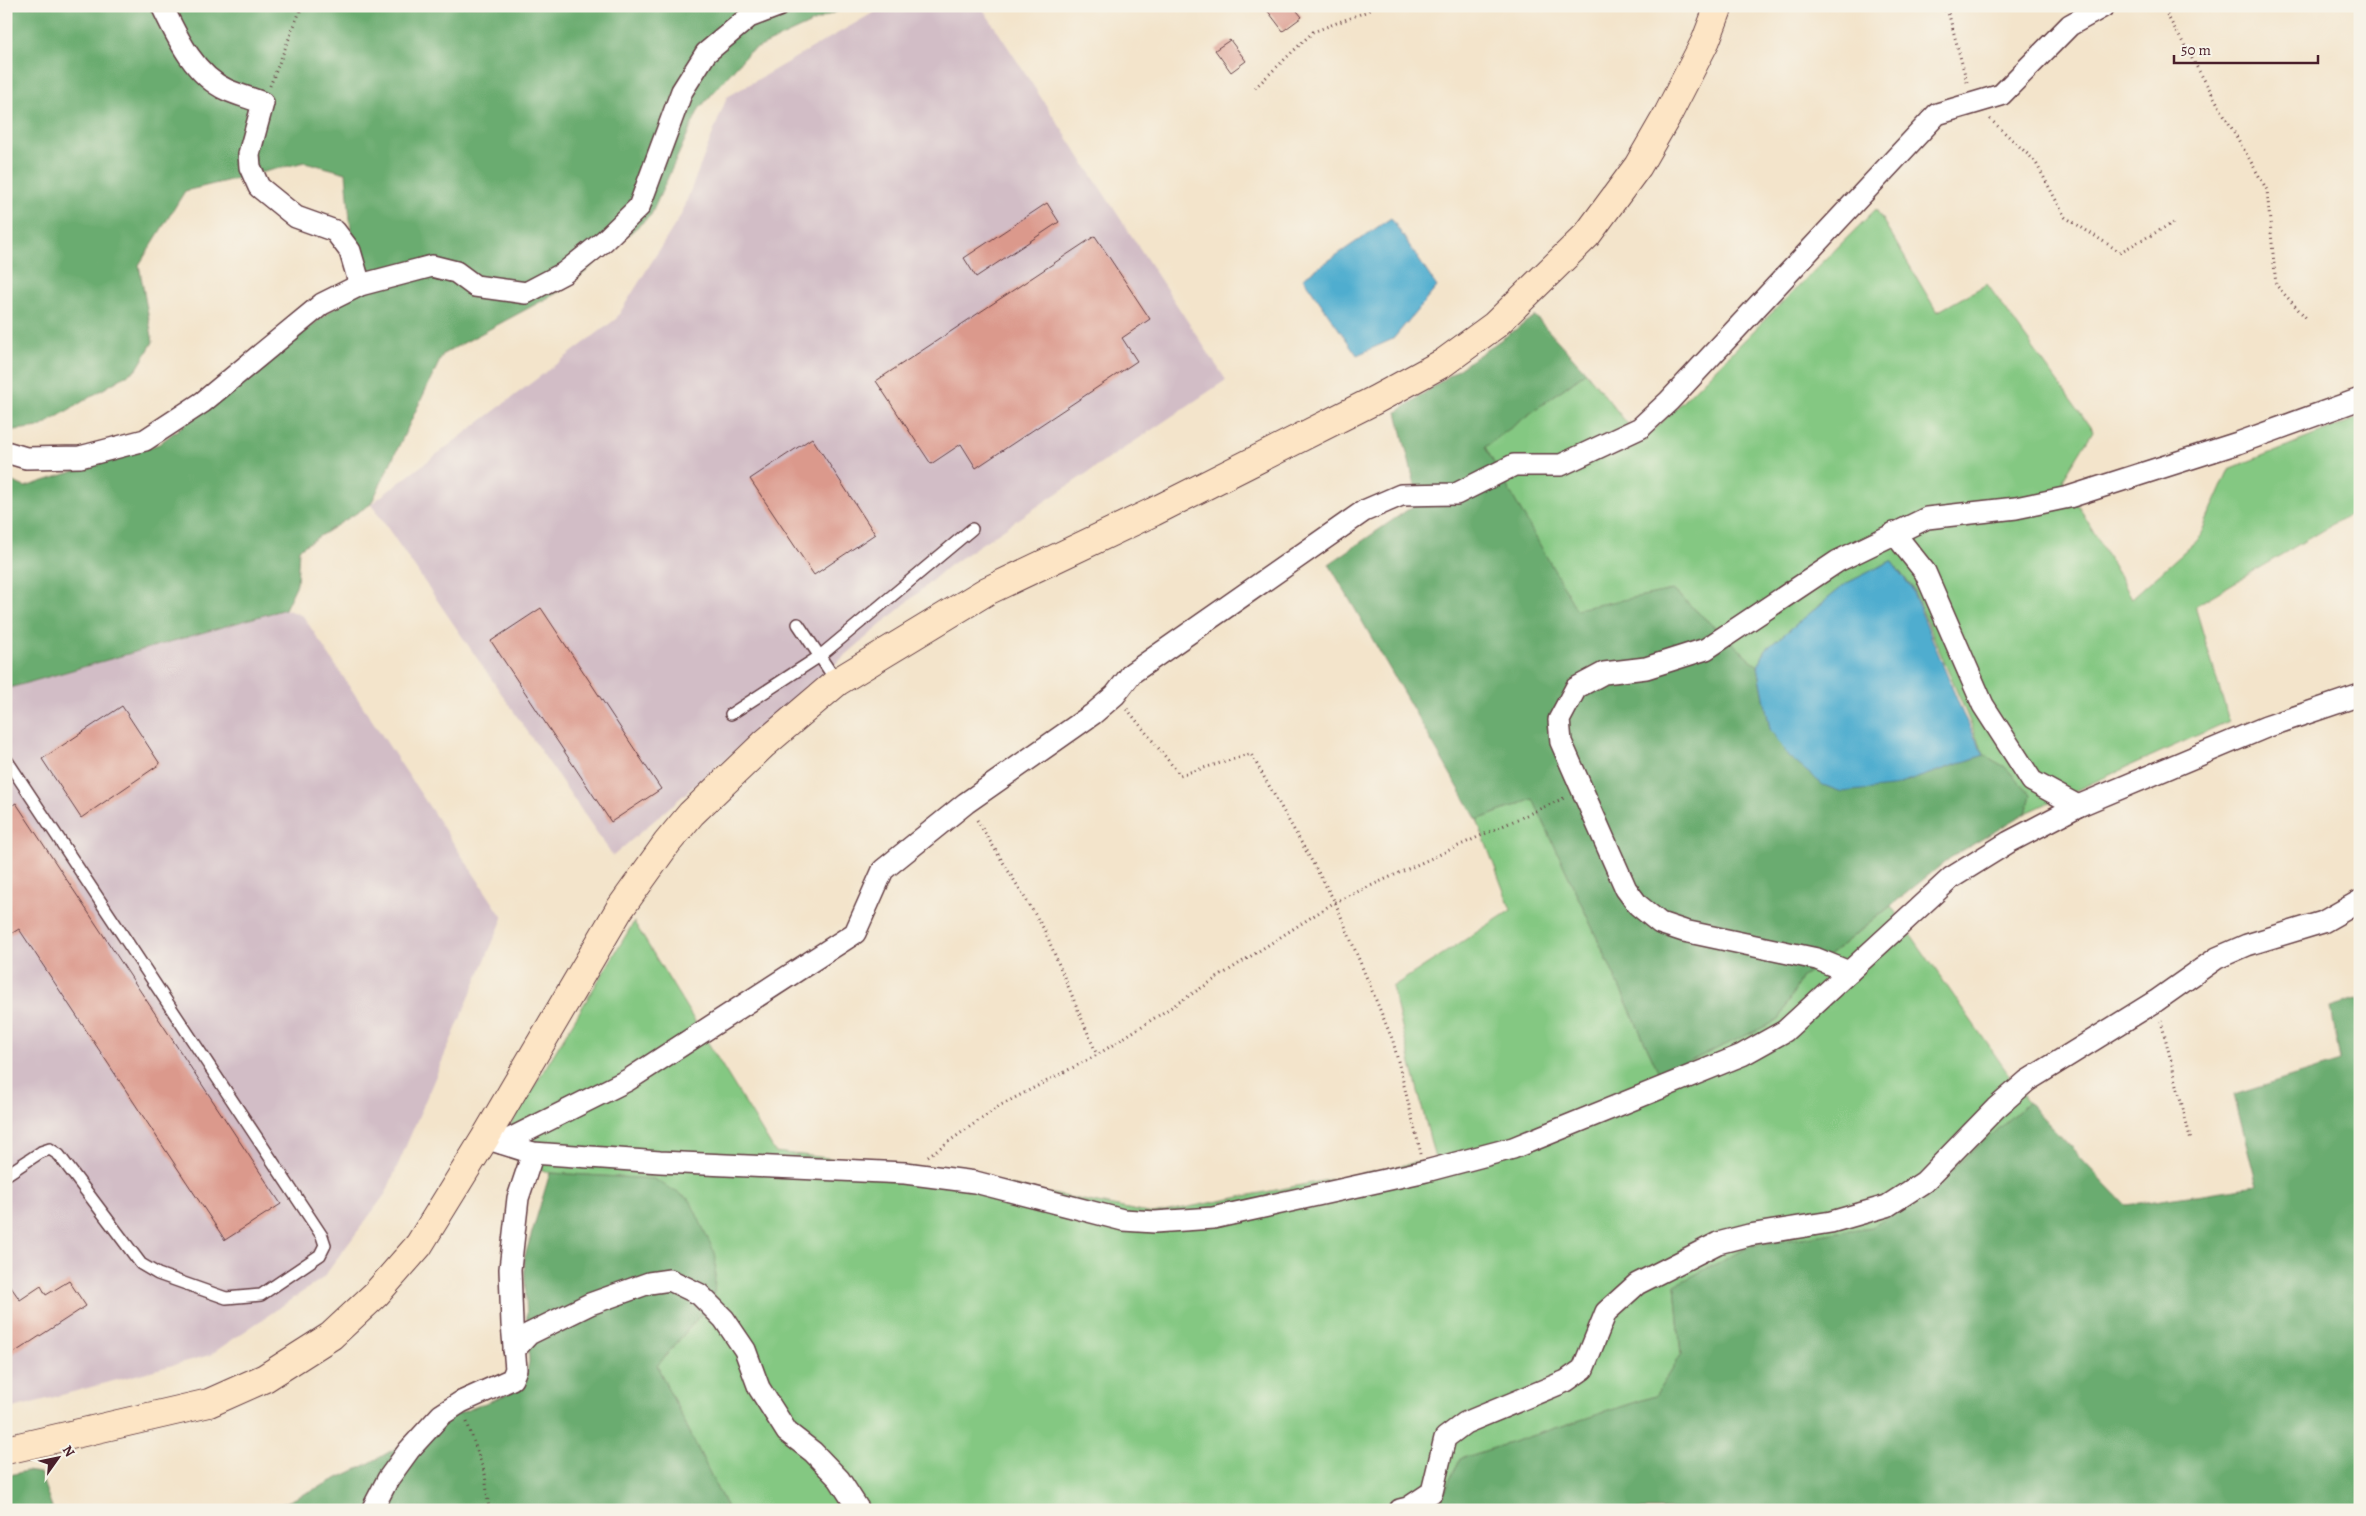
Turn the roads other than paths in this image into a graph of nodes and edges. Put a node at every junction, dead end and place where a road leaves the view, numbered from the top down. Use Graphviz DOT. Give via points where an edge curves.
graph roads {
  1 [pos="162,6"];
  2 [pos="778,6"];
  3 [pos="1719,6"];
  4 [pos="2104,6"];
  5 [pos="360,285"];
  6 [pos="2360,399"];
  7 [pos="6,452"];
  8 [pos="972,529"];
  9 [pos="1894,534"];
  10 [pos="798,624"];
  11 [pos="820,656"];
  12 [pos="837,682"];
  13 [pos="2360,696"];
  14 [pos="731,714"];
  15 [pos="6,759"];
  16 [pos="2078,806"];
  17 [pos="2360,901"];
  18 [pos="1849,972"];
  19 [pos="493,1140"];
  20 [pos="533,1153"];
  21 [pos="6,1175"];
  22 [pos="514,1350"];
  23 [pos="6,1450"];
  24 [pos="372,1510"];
  25 [pos="859,1510"];
  26 [pos="1400,1510"];
  1 -- 5 [label="street" via="179,41 203,74 226,89 263,103 249,154 250,167 260,187 296,217 335,231 350,251"];
  2 -- 5 [label="street" via="749,17 706,53 682,92 639,207 604,241 564,272 526,293 475,286 456,272 432,266"];
  3 -- 12 [label="street" via="1677,98 1638,166 1587,235 1495,325 1443,362 1375,400 987,591"];
  4 -- 19 [label="street" via="2070,25 2001,95 1937,114 1669,401 1640,428 1561,465 1514,465 1456,494 1401,495 1364,510 1132,673 1115,695 1093,714 966,803 883,870 855,933 628,1080"];
  5 -- 7 [label="street" via="322,304 203,402 145,440 80,457 26,458"];
  6 -- 9 [label="street" via="2238,443 2069,497 2016,508 1927,518"];
  8 -- 11 [label="lane"];
  9 -- 16 [label="street" via="1925,572 1983,705 2032,781"];
  9 -- 18 [label="street" via="1838,561 1706,649 1646,668 1604,673 1576,688 1559,720 1561,742 1626,888 1638,905 1660,923 1684,931 1817,959"];
  10 -- 11 [label="lane"];
  11 -- 12 [label="lane"];
  11 -- 14 [label="lane"];
  12 -- 19 [label="street" via="764,744 691,814 668,843 619,910"];
  13 -- 16 [label="street" via="2266,727"];
  15 -- 21 [label="lane" via="325,1245 320,1254 261,1295 226,1298 158,1274 141,1264 59,1155 50,1149"];
  16 -- 18 [label="street" via="2009,842 1951,878"];
  17 -- 26 [label="street" via="2323,922 2247,945 2217,958 2156,1001 2027,1081 1924,1182 1886,1206 1831,1222 1718,1243 1637,1284 1606,1312 1583,1369 1566,1381 1465,1423 1445,1438 1432,1492"];
  18 -- 20 [label="street" via="1785,1031 1742,1055 1513,1148 1426,1171 1213,1218 1155,1222 1124,1220 975,1182 905,1172 660,1162"];
  19 -- 20 [label="street"];
  19 -- 23 [label="street" via="419,1245 376,1294 331,1336 264,1378 209,1402"];
  20 -- 22 [label="street" via="518,1198 510,1269"];
  22 -- 24 [label="street" via="516,1368 512,1379 461,1402 441,1416 409,1450 388,1479"];
  22 -- 25 [label="street" via="529,1334 590,1304 649,1283 670,1280 699,1294 724,1319 745,1350 759,1388 787,1432 813,1452 839,1479"];
}
